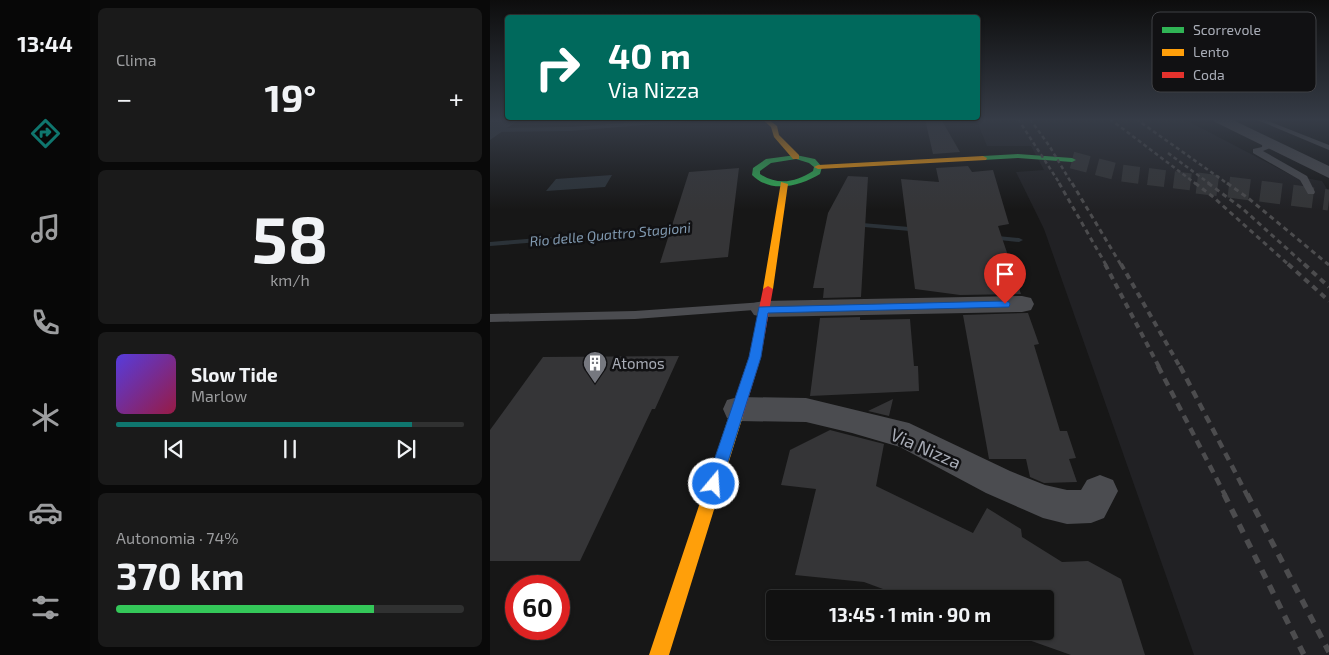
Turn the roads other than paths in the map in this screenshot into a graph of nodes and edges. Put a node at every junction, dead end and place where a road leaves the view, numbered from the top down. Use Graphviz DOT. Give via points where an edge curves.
graph roads {
  1 [pos="764,150"];
  2 [pos="789,150"];
  3 [pos="1261,150"];
  4 [pos="1283,150"];
  5 [pos="796,157"];
  6 [pos="773,159"];
  7 [pos="1072,160"];
  8 [pos="818,167"];
  9 [pos="1328,173"];
  10 [pos="784,184"];
  11 [pos="1311,192"];
  12 [pos="1022,304"];
  13 [pos="763,308"];
  14 [pos="490,318"];
  15 [pos="738,409"];
  16 [pos="1100,491"];
  17 [pos="659,655"];
  1 -- 6 [label="main road"];
  2 -- 5 [label="main road"];
  3 -- 11 [label="lane" via="1256,151 1304,178"];
  4 -- 9 [label="street"];
  5 -- 6 [label="main road"];
  5 -- 8 [label="main road" via="811,160"];
  6 -- 10 [label="main road" via="760,166 756,175 766,182"];
  7 -- 8 [label="main road" via="1008,156"];
  8 -- 10 [label="main road" via="817,172 805,180"];
  10 -- 13 [label="main road"];
  12 -- 13 [label="street"];
  13 -- 14 [label="lane"];
  13 -- 15 [label="main road" via="755,357"];
  15 -- 16 [label="street, Via Nizza" via="806,410 909,436 998,482 1043,501 1067,507 1091,506"];
  15 -- 17 [label="main road"];
}
